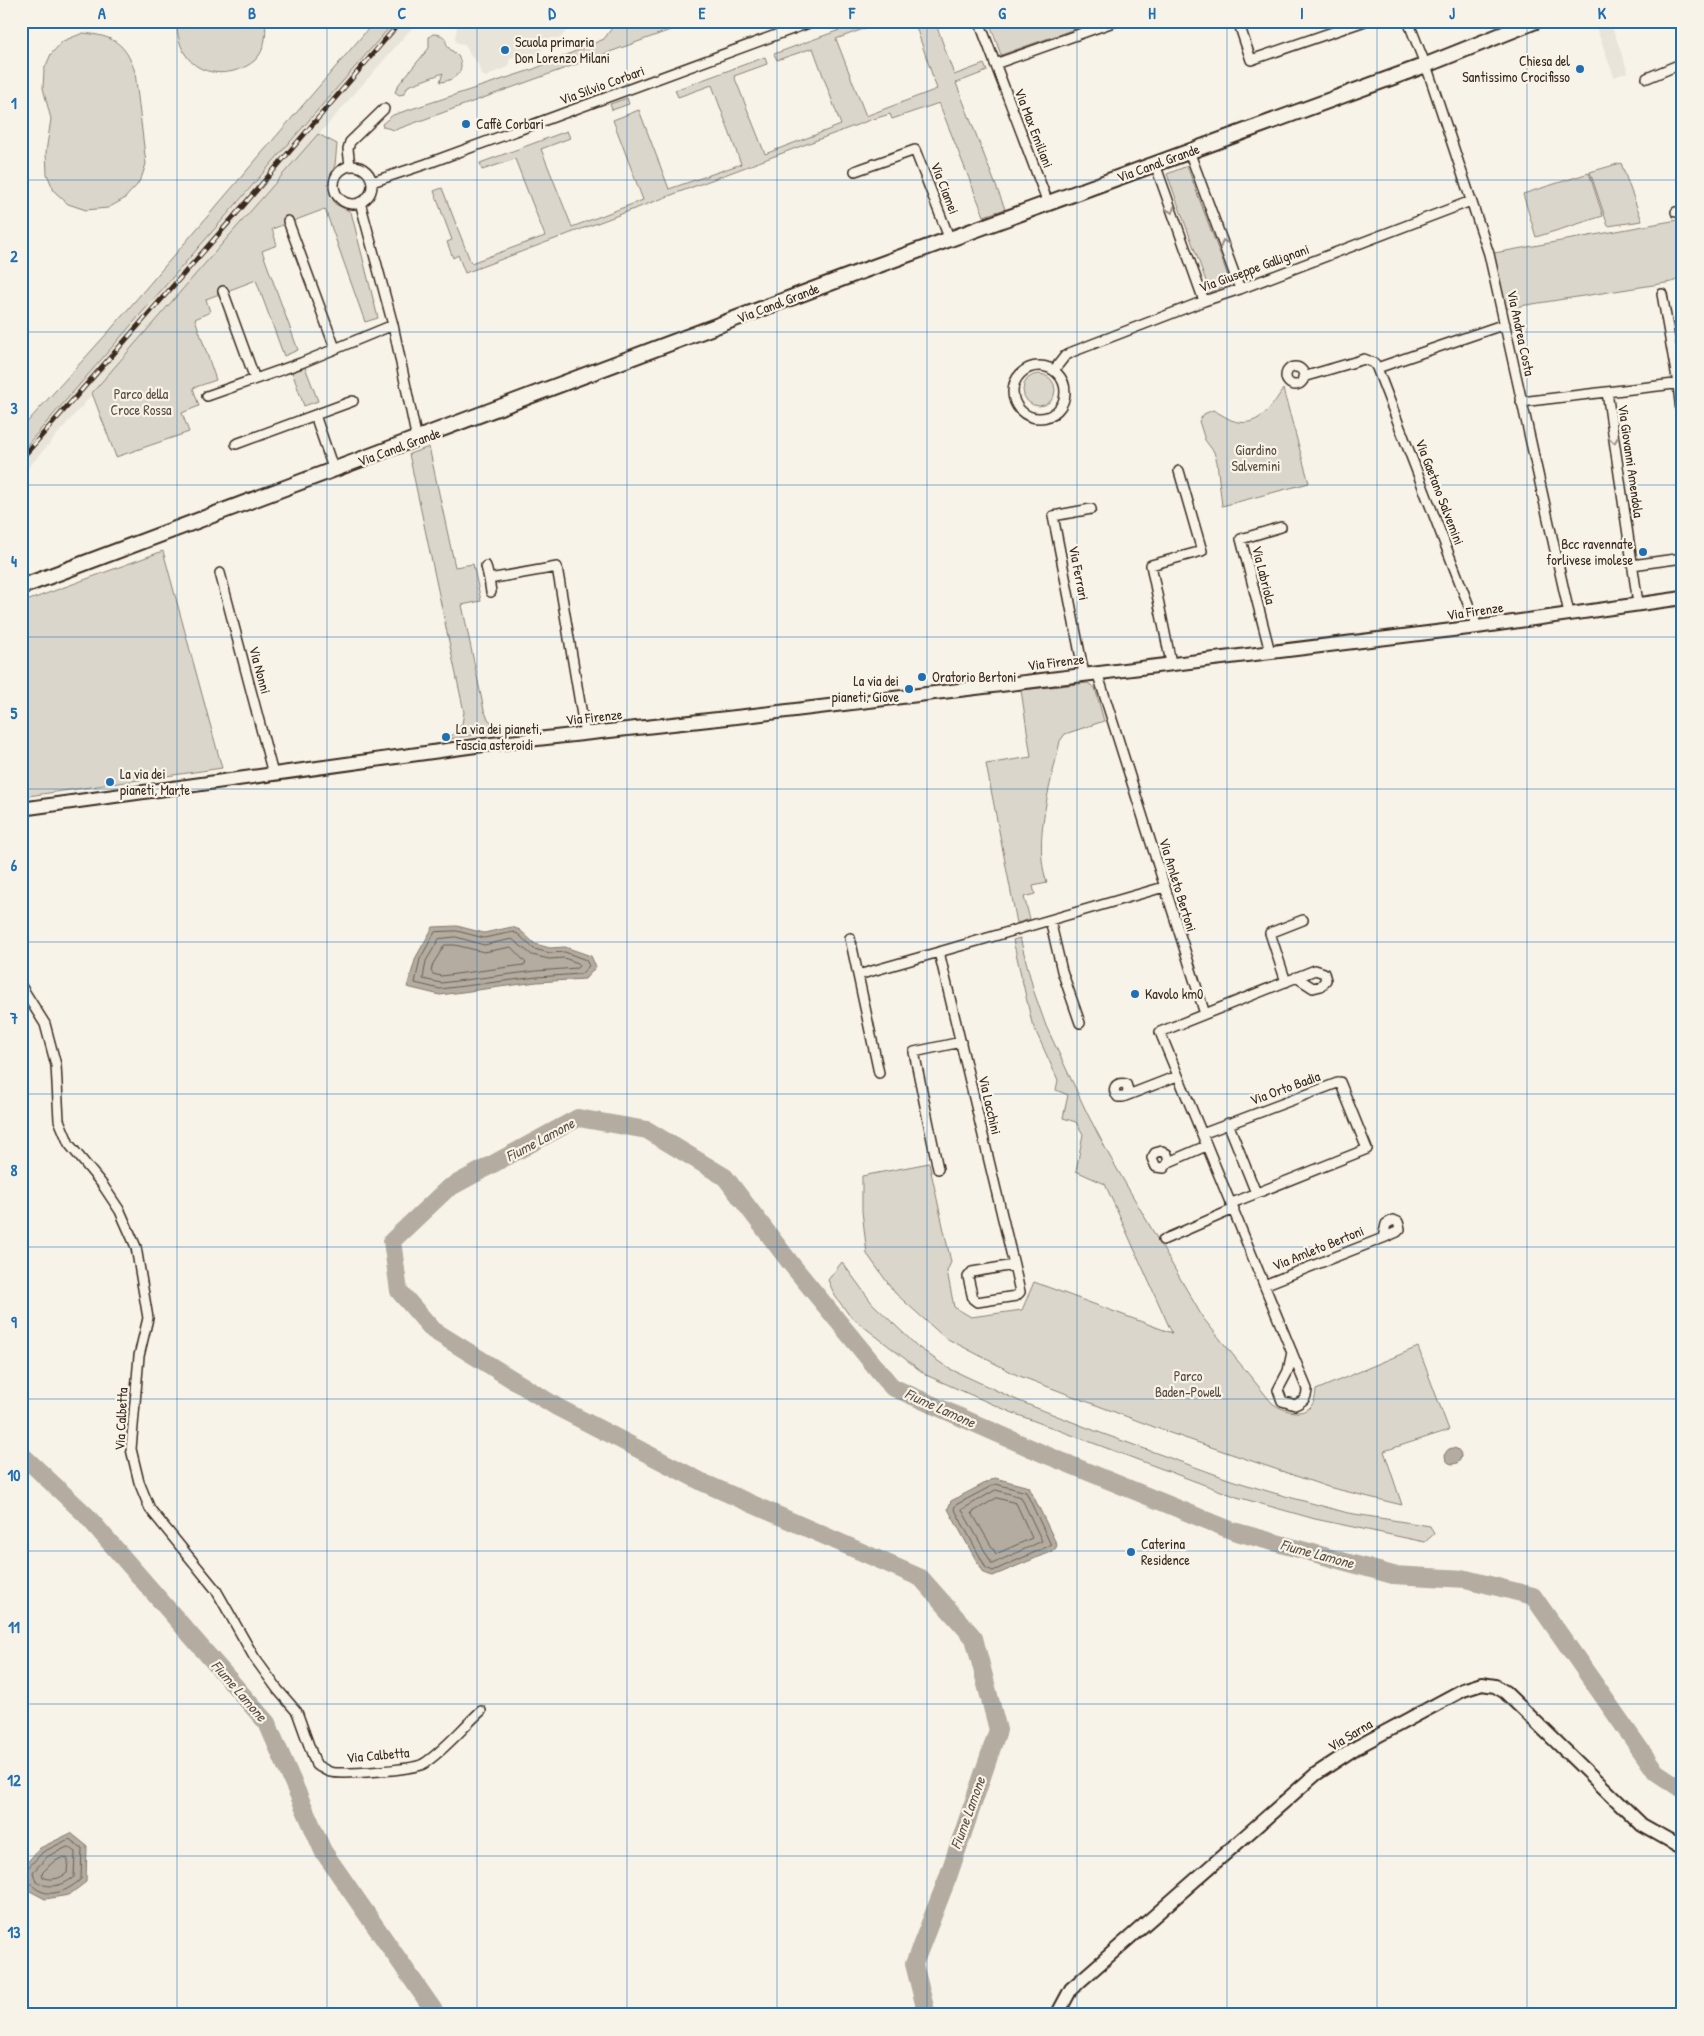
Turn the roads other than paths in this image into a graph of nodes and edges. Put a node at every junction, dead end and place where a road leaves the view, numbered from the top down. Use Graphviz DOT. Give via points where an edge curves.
graph roads {
  1 [pos="814,21"];
  2 [pos="979,21"];
  3 [pos="1116,21"];
  4 [pos="1238,21"];
  5 [pos="1364,21"];
  6 [pos="1408,21"];
  7 [pos="1536,21"];
  8 [pos="1683,63"];
  9 [pos="995,64"];
  10 [pos="1426,65"];
  11 [pos="1647,78"];
  12 [pos="384,109"];
  13 [pos="1190,151"];
  14 [pos="1155,164"];
  15 [pos="350,166"];
  16 [pos="855,171"];
  17 [pos="372,182"];
  18 [pos="1471,201"];
  19 [pos="360,202"];
  20 [pos="1048,203"];
  21 [pos="288,221"];
  22 [pos="950,240"];
  23 [pos="1240,289"];
  24 [pos="223,291"];
  25 [pos="1662,294"];
  26 [pos="1204,301"];
  27 [pos="1505,324"];
  28 [pos="393,326"];
  29 [pos="335,348"];
  30 [pos="1377,368"];
  31 [pos="1054,370"];
  32 [pos="1303,378"];
  33 [pos="255,379"];
  34 [pos="1680,384"];
  35 [pos="1607,392"];
  36 [pos="207,396"];
  37 [pos="353,401"];
  38 [pos="1522,402"];
  39 [pos="315,415"];
  40 [pos="1683,430"];
  41 [pos="417,440"];
  42 [pos="236,444"];
  43 [pos="334,471"];
  44 [pos="1179,471"];
  45 [pos="1091,509"];
  46 [pos="1281,527"];
  47 [pos="1683,558"];
  48 [pos="1632,565"];
  49 [pos="486,566"];
  50 [pos="220,573"];
  51 [pos="489,579"];
  52 [pos="21,587"];
  53 [pos="491,592"];
  54 [pos="1683,598"];
  55 [pos="1638,603"];
  56 [pos="1569,613"];
  57 [pos="1477,627"];
  58 [pos="1270,652"];
  59 [pos="1171,663"];
  60 [pos="1091,673"];
  61 [pos="585,733"];
  62 [pos="273,774"];
  63 [pos="21,809"];
  64 [pos="1164,887"];
  65 [pos="1050,920"];
  66 [pos="1303,920"];
  67 [pos="850,938"];
  68 [pos="939,952"];
  69 [pos="858,976"];
  70 [pos="1296,978"];
  71 [pos="1286,982"];
  72 [pos="21,986"];
  73 [pos="1204,1014"];
  74 [pos="1080,1022"];
  75 [pos="961,1042"];
  76 [pos="878,1074"];
  77 [pos="1177,1076"];
  78 [pos="1127,1095"];
  79 [pos="1228,1124"];
  80 [pos="1202,1134"];
  81 [pos="1206,1146"];
  82 [pos="1169,1162"];
  83 [pos="938,1169"];
  84 [pos="1256,1193"];
  85 [pos="1233,1206"];
  86 [pos="1383,1238"];
  87 [pos="1163,1240"];
  88 [pos="1014,1264"];
  89 [pos="1264,1285"];
  90 [pos="1292,1352"];
  91 [pos="480,1711"];
  92 [pos="1683,1848"];
  93 [pos="1057,2015"];
  1 -- 17 [label="street, Via Silvio Corbari"];
  2 -- 9 [label="street, Via Max Emiliani"];
  3 -- 9 [label="street"];
  4 -- 5 [label="street" via="1251,60"];
  6 -- 10 [label="street, Via Andrea Costa"];
  7 -- 10 [label="main road, Via Canal Grande"];
  8 -- 11 [label="street"];
  9 -- 20 [label="street, Via Max Emiliani"];
  10 -- 13 [label="main road, Via Canal Grande"];
  10 -- 18 [label="street, Via Andrea Costa"];
  12 -- 15 [label="street" via="350,142"];
  13 -- 14 [label="main road, Via Canal Grande"];
  23 -- 13 [label="street, one-way"];
  14 -- 20 [label="main road, Via Canal Grande"];
  14 -- 26 [label="street, one-way"];
  15 -- 17 [label="street" via="362,168"];
  15 -- 19 [label="street" via="340,171 334,187 343,201"];
  16 -- 22 [label="street, Via Ciamei" via="915,150"];
  17 -- 19 [label="street" via="368,196"];
  18 -- 23 [label="street, Via Giuseppe Gallignani"];
  18 -- 27 [label="street, Via Andrea Costa" via="1489,254"];
  19 -- 28 [label="street"];
  20 -- 22 [label="main road, Via Canal Grande"];
  21 -- 29 [label="street"];
  22 -- 41 [label="main road, Via Canal Grande"];
  23 -- 26 [label="street, Via Giuseppe Gallignani"];
  24 -- 33 [label="street"];
  25 -- 34 [label="street"];
  26 -- 31 [label="street, Via Giuseppe Gallignani" via="1072,352 1059,361"];
  27 -- 30 [label="street"];
  27 -- 38 [label="street, Via Andrea Costa"];
  28 -- 29 [label="street"];
  28 -- 41 [label="street"];
  29 -- 33 [label="street"];
  30 -- 32 [label="street" via="1374,363 1364,360"];
  30 -- 57 [label="street, Via Gaetano Salvemini"];
  31 -- 31 [label="street" via="1037,366 1028,368 1015,381 1013,398 1024,414 1039,419 1061,407 1066,392 1064,383"];
  33 -- 36 [label="street"];
  34 -- 35 [label="street"];
  34 -- 40 [label="street"];
  35 -- 38 [label="street"];
  35 -- 48 [label="street, Via Giovanni Amendola, one-way"];
  37 -- 39 [label="street"];
  38 -- 56 [label="street, Via Andrea Costa"];
  39 -- 42 [label="street"];
  39 -- 43 [label="street"];
  41 -- 43 [label="main road, Via Canal Grande"];
  43 -- 52 [label="main road, Via Canal Grande"];
  44 -- 59 [label="street" via="1202,551 1151,565"];
  45 -- 60 [label="street, Via Ferrari" via="1053,516"];
  46 -- 58 [label="street, Via Labriola" via="1241,539"];
  47 -- 48 [label="street"];
  48 -- 55 [label="street, Via Giovanni Amendola"];
  49 -- 51 [label="street"];
  50 -- 62 [label="street, Via Nonni"];
  51 -- 53 [label="street"];
  51 -- 61 [label="street" via="557,568"];
  54 -- 55 [label="street, Via Firenze"];
  55 -- 56 [label="street, Via Firenze"];
  56 -- 57 [label="street, Via Firenze"];
  57 -- 58 [label="street, Via Firenze"];
  58 -- 59 [label="street, Via Firenze"];
  59 -- 60 [label="street, Via Firenze"];
  60 -- 61 [label="street, Via Firenze"];
  60 -- 64 [label="street, Via Amleto Bertoni"];
  61 -- 62 [label="street, Via Firenze"];
  62 -- 63 [label="street, Via Firenze"];
  64 -- 65 [label="street"];
  64 -- 73 [label="street, Via Amleto Bertoni"];
  65 -- 68 [label="street"];
  65 -- 74 [label="street" via="1062,971"];
  66 -- 71 [label="street" via="1270,933"];
  67 -- 69 [label="street"];
  68 -- 69 [label="street"];
  68 -- 75 [label="street, Via Lacchini"];
  69 -- 76 [label="street"];
  70 -- 71 [label="street"];
  71 -- 73 [label="street"];
  72 -- 91 [label="street, Via Calbetta" via="45,1024 56,1065 59,1120 69,1144 120,1210 136,1247 148,1318 139,1356 131,1449 150,1509 216,1590 254,1657 297,1712 316,1765 330,1772 407,1769 422,1764"];
  73 -- 77 [label="street, Via Amleto Bertoni" via="1160,1032"];
  75 -- 83 [label="street" via="914,1052"];
  75 -- 88 [label="street, Via Lacchini"];
  77 -- 78 [label="street"];
  77 -- 80 [label="street, Via Amleto Bertoni"];
  79 -- 80 [label="street, Via Orto Badia"];
  79 -- 84 [label="street"];
  79 -- 84 [label="street, Via Orto Badia" via="1340,1082 1367,1149"];
  80 -- 81 [label="street, Via Amleto Bertoni"];
  81 -- 82 [label="street"];
  81 -- 85 [label="street, Via Amleto Bertoni"];
  84 -- 85 [label="street, Via Orto Badia"];
  85 -- 87 [label="street"];
  85 -- 89 [label="street, Via Amleto Bertoni"];
  86 -- 89 [label="street, Via Amleto Bertoni"];
  88 -- 88 [label="street, Via Lacchini" via="1020,1292 1016,1296 977,1302 973,1299 968,1277 972,1272"];
  89 -- 90 [label="street, Via Amleto Bertoni"];
  90 -- 90 [label="street, Via Amleto Bertoni" via="1288,1371 1278,1390 1282,1401 1295,1406 1303,1402 1307,1389"];
  92 -- 93 [label="street, Via Sarna" via="1642,1825 1505,1692 1489,1684 1476,1685 1357,1747 1316,1774 1071,1989"];
}
